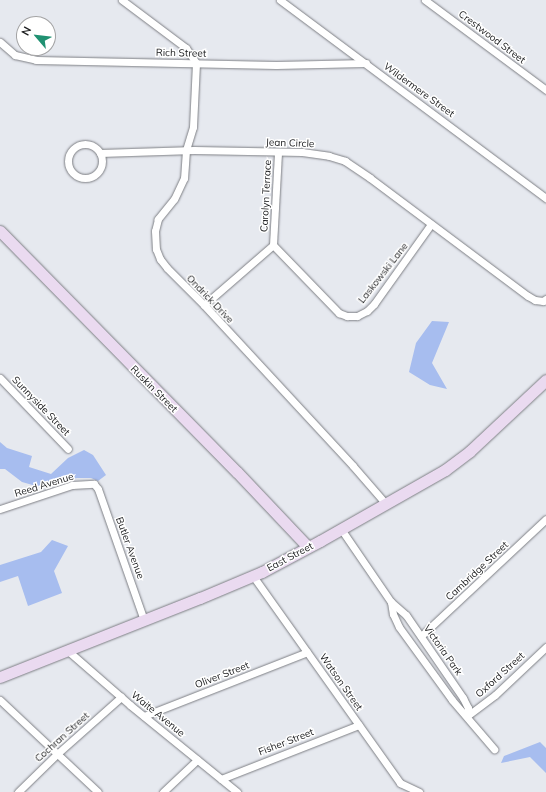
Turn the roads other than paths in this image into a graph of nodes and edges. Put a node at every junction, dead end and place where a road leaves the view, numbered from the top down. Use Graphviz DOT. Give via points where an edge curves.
graph roads {
  1 [pos="122,0"];
  2 [pos="280,0"];
  3 [pos="425,0"];
  4 [pos="0,42"];
  5 [pos="196,63"];
  6 [pos="366,63"];
  7 [pos="546,90"];
  8 [pos="186,150"];
  9 [pos="278,152"];
  10 [pos="100,153"];
  11 [pos="546,198"];
  12 [pos="432,224"];
  13 [pos="0,231"];
  14 [pos="273,245"];
  15 [pos="546,299"];
  16 [pos="204,305"];
  17 [pos="0,378"];
  18 [pos="546,380"];
  19 [pos="68,449"];
  20 [pos="94,484"];
  21 [pos="386,504"];
  22 [pos="0,509"];
  23 [pos="546,519"];
  24 [pos="341,529"];
  25 [pos="308,547"];
  26 [pos="253,576"];
  27 [pos="391,602"];
  28 [pos="144,620"];
  29 [pos="421,636"];
  30 [pos="546,647"];
  31 [pos="67,650"];
  32 [pos="307,652"];
  33 [pos="0,677"];
  34 [pos="122,697"];
  35 [pos="0,700"];
  36 [pos="144,716"];
  37 [pos="467,716"];
  38 [pos="359,725"];
  39 [pos="494,749"];
  40 [pos="57,754"];
  41 [pos="197,760"];
  42 [pos="221,779"];
  43 [pos="18,792"];
  44 [pos="98,792"];
  45 [pos="163,792"];
  46 [pos="237,792"];
  47 [pos="419,792"];
  1 -- 5 [label="street" via="186,48"];
  2 -- 6 [label="street, Wildermere Street"];
  3 -- 7 [label="street, Crestwood Street"];
  4 -- 5 [label="street, Rich Street" via="15,55 36,60"];
  5 -- 6 [label="street, Rich Street"];
  5 -- 8 [label="street, Ondrick Drive" via="193,127"];
  6 -- 11 [label="street, Wildermere Street"];
  8 -- 9 [label="street, Jean Circle"];
  8 -- 10 [label="street, Jean Circle"];
  8 -- 16 [label="street, Ondrick Drive" via="182,184 158,219 156,249 167,268"];
  9 -- 12 [label="street, Jean Circle" via="322,155 345,161"];
  9 -- 14 [label="street, Carolyn Terrace"];
  10 -- 10 [label="street" via="101,166 92,176 79,177 69,168 68,157 77,146 92,145"];
  12 -- 14 [label="street, Laskowski Lane" via="374,304 357,316 339,313"];
  12 -- 15 [label="street, Jean Circle" via="528,296 535,300"];
  13 -- 25 [label="main road, Ruskin Street"];
  14 -- 16 [label="street, Carolyn Terrace"];
  16 -- 21 [label="street, Ondrick Drive"];
  17 -- 19 [label="street, Sunnyside Street"];
  18 -- 21 [label="main road, East Street" via="470,452 446,470"];
  20 -- 22 [label="street, Reed Avenue" via="72,485"];
  20 -- 28 [label="street, Butler Avenue" via="98,489"];
  21 -- 24 [label="main road, East Street"];
  23 -- 29 [label="street, Cambridge Street"];
  24 -- 25 [label="main road, East Street"];
  24 -- 27 [label="street, Victoria Park"];
  25 -- 26 [label="main road, East Street"];
  26 -- 28 [label="main road, East Street"];
  26 -- 32 [label="street, Watson Street"];
  27 -- 29 [label="street, Victoria Park" via="406,614"];
  27 -- 37 [label="street, Victoria Park" via="399,627 452,700"];
  28 -- 31 [label="main road, East Street"];
  29 -- 37 [label="street, Victoria Park" via="464,698 468,708"];
  30 -- 37 [label="street, Oxford Street" via="495,695"];
  31 -- 33 [label="main road, East Street"];
  31 -- 34 [label="street, Waite Avenue"];
  32 -- 36 [label="street, Oliver Street"];
  32 -- 38 [label="street, Watson Street"];
  34 -- 36 [label="street, Waite Avenue"];
  34 -- 40 [label="street, Cochran Street"];
  35 -- 40 [label="street"];
  36 -- 41 [label="street, Waite Avenue"];
  37 -- 39 [label="street, Victoria Park"];
  38 -- 42 [label="street, Fisher Street"];
  38 -- 47 [label="street, Watson Street" via="400,783"];
  40 -- 43 [label="street, Cochran Street"];
  40 -- 44 [label="street"];
  41 -- 42 [label="street, Waite Avenue"];
  41 -- 45 [label="street"];
  42 -- 46 [label="street, Waite Avenue"];
}
